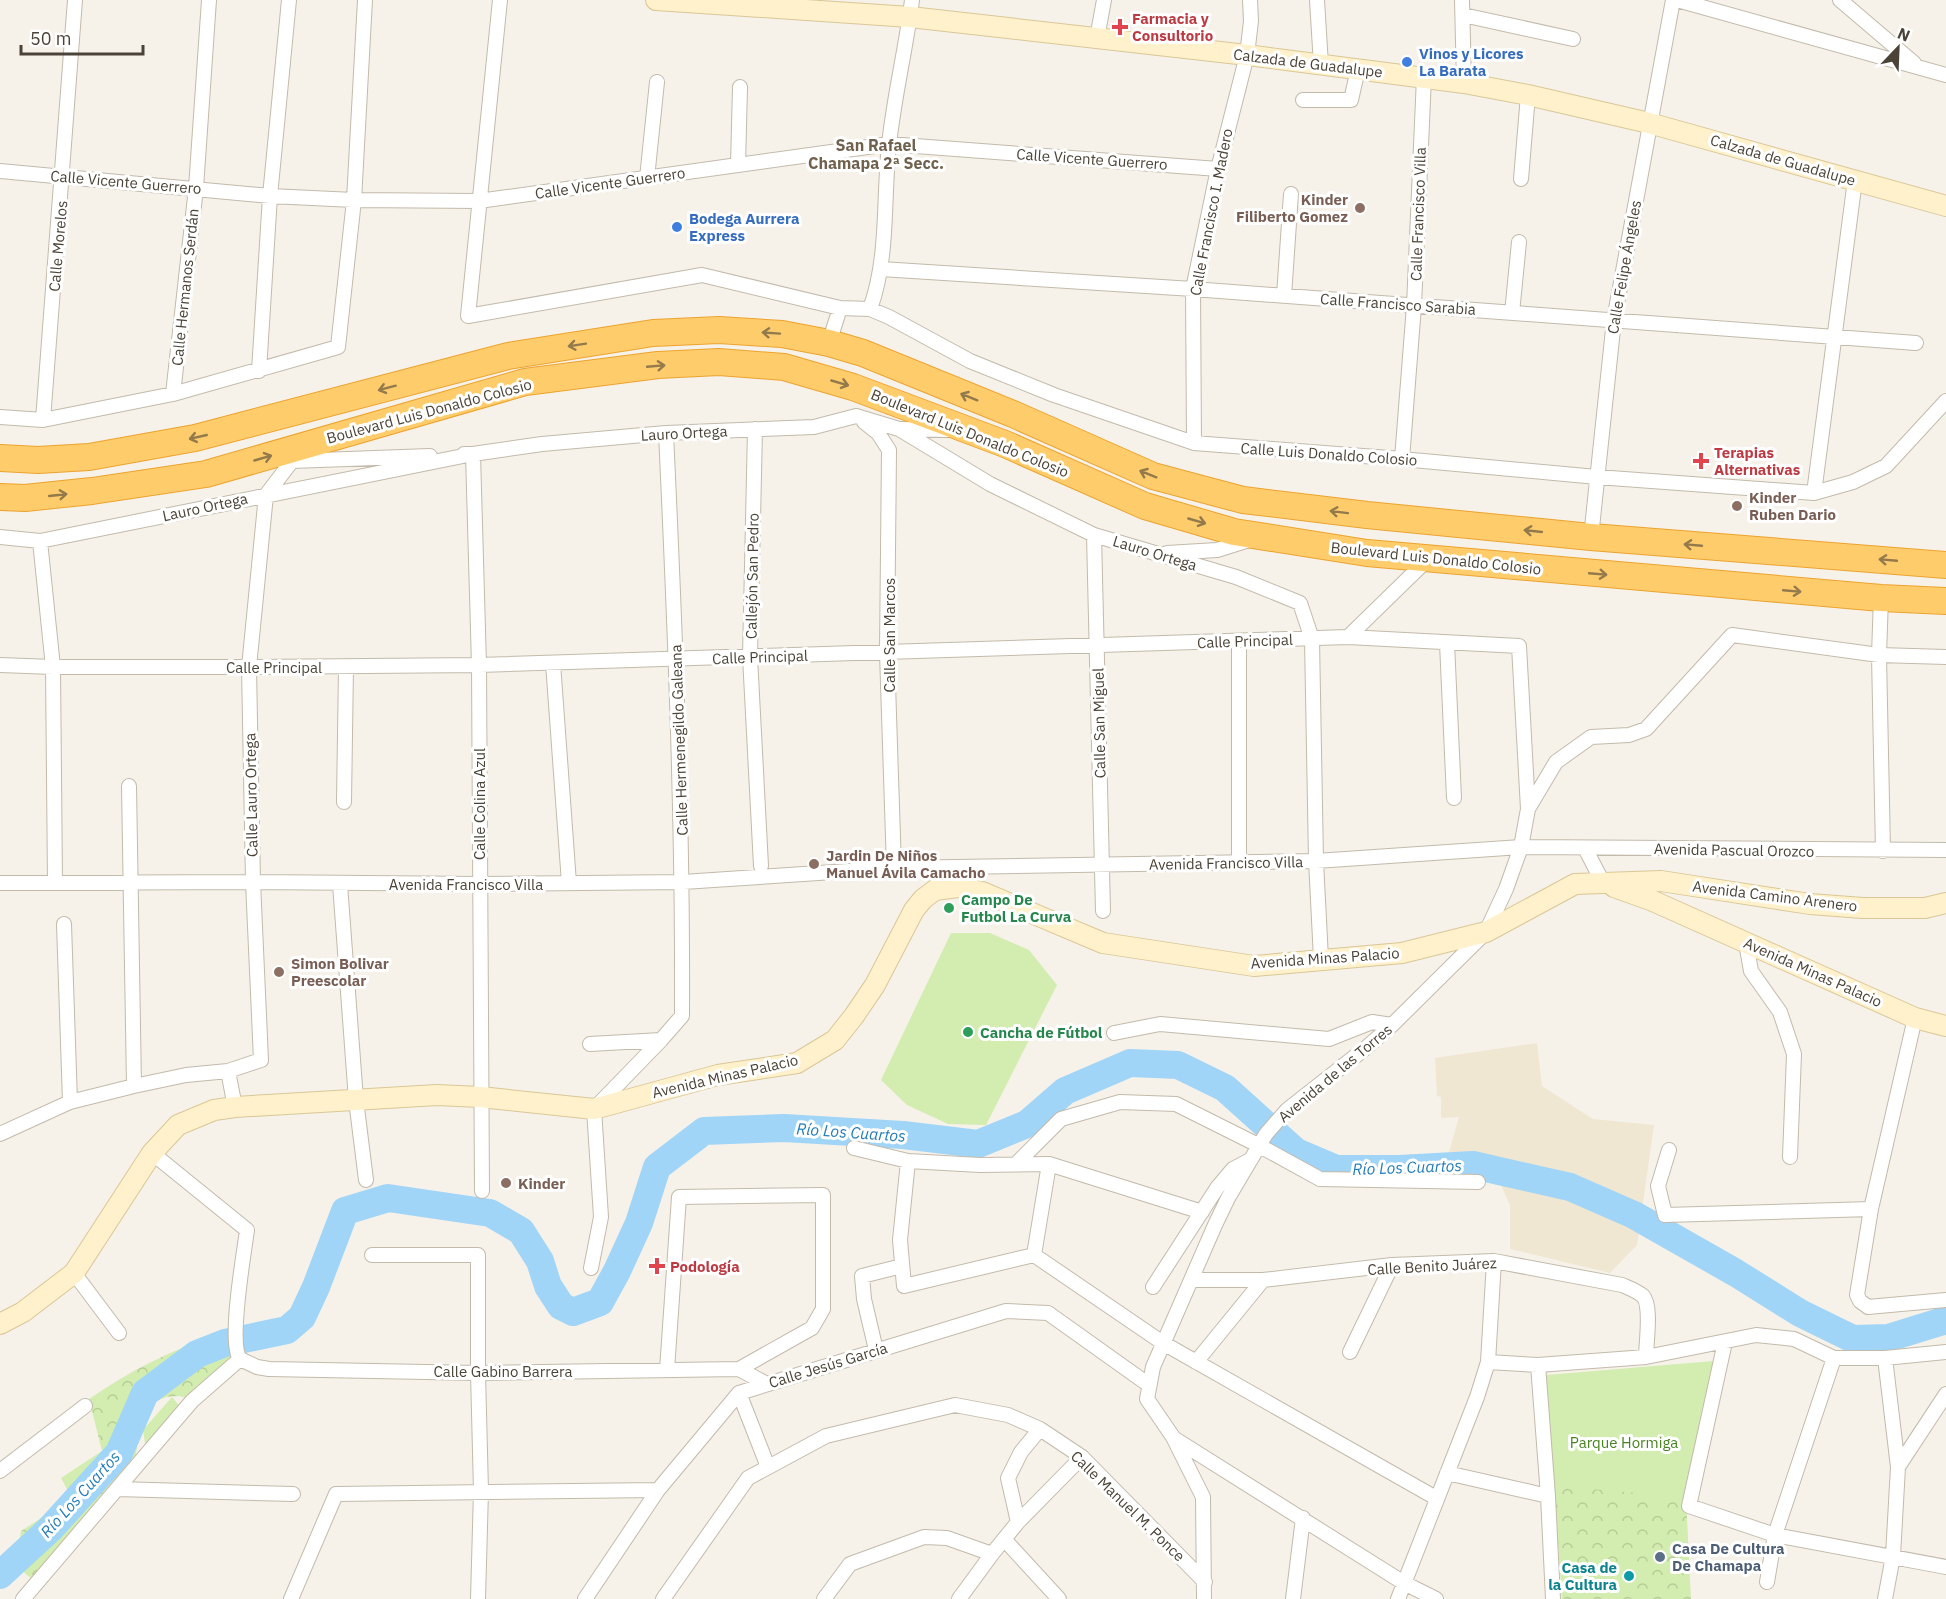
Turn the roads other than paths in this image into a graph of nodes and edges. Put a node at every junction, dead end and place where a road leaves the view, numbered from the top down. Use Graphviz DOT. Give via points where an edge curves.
graph roads {
  1 [pos="75,0"];
  2 [pos="208,0"];
  3 [pos="289,0"];
  4 [pos="365,0"];
  5 [pos="500,0"];
  6 [pos="656,0"];
  7 [pos="1104,0"];
  8 [pos="1250,0"];
  9 [pos="1317,0"];
  10 [pos="1462,0"];
  11 [pos="1675,0"];
  12 [pos="1840,0"];
  13 [pos="911,9"];
  14 [pos="1463,15"];
  15 [pos="1097,38"];
  16 [pos="1573,39"];
  17 [pos="1247,55"];
  18 [pos="1321,64"];
  19 [pos="1918,67"];
  20 [pos="1358,69"];
  21 [pos="1946,75"];
  22 [pos="1424,77"];
  23 [pos="657,82"];
  24 [pos="1464,84"];
  25 [pos="740,87"];
  26 [pos="1528,95"];
  27 [pos="1303,100"];
  28 [pos="1649,123"];
  29 [pos="889,144"];
  30 [pos="738,165"];
  31 [pos="1218,169"];
  32 [pos="0,171"];
  33 [pos="63,175"];
  34 [pos="647,178"];
  35 [pos="1521,179"];
  36 [pos="1856,180"];
  37 [pos="196,188"];
  38 [pos="1291,194"];
  39 [pos="270,196"];
  40 [pos="354,200"];
  41 [pos="479,201"];
  42 [pos="1946,206"];
  43 [pos="1519,242"];
  44 [pos="881,269"];
  45 [pos="1193,288"];
  46 [pos="1284,296"];
  47 [pos="1414,306"];
  48 [pos="840,308"];
  49 [pos="870,309"];
  50 [pos="1512,313"];
  51 [pos="1614,320"];
  52 [pos="1835,335"];
  53 [pos="829,343"];
  54 [pos="1916,343"];
  55 [pos="259,370"];
  56 [pos="173,394"];
  57 [pos="1946,401"];
  58 [pos="856,416"];
  59 [pos="0,417"];
  60 [pos="43,420"];
  61 [pos="755,429"];
  62 [pos="899,429"];
  63 [pos="967,430"];
  64 [pos="666,433"];
  65 [pos="1194,443"];
  66 [pos="472,454"];
  67 [pos="0,458"];
  68 [pos="1402,459"];
  69 [pos="1597,477"];
  70 [pos="1814,493"];
  71 [pos="266,495"];
  72 [pos="12,497"];
  73 [pos="0,507"];
  74 [pos="1094,535"];
  75 [pos="1262,536"];
  76 [pos="0,537"];
  77 [pos="1591,537"];
  78 [pos="40,541"];
  79 [pos="1156,554"];
  80 [pos="1428,559"];
  81 [pos="1946,565"];
  82 [pos="1881,598"];
  83 [pos="1946,601"];
  84 [pos="1348,637"];
  85 [pos="1312,639"];
  86 [pos="1239,641"];
  87 [pos="1447,643"];
  88 [pos="1097,646"];
  89 [pos="887,653"];
  90 [pos="1879,655"];
  91 [pos="750,657"];
  92 [pos="1946,657"];
  93 [pos="677,660"];
  94 [pos="552,663"];
  95 [pos="0,665"];
  96 [pos="479,665"];
  97 [pos="52,667"];
  98 [pos="346,667"];
  99 [pos="249,668"];
  100 [pos="129,786"];
  101 [pos="1454,798"];
  102 [pos="344,802"];
  103 [pos="1528,809"];
  104 [pos="1521,847"];
  105 [pos="1585,848"];
  106 [pos="1946,850"];
  107 [pos="1883,851"];
  108 [pos="1316,861"];
  109 [pos="1239,862"];
  110 [pos="1102,865"];
  111 [pos="761,866"];
  112 [pos="894,868"];
  113 [pos="931,868"];
  114 [pos="253,882"];
  115 [pos="683,882"];
  116 [pos="0,883"];
  117 [pos="55,883"];
  118 [pos="132,883"];
  119 [pos="568,883"];
  120 [pos="1603,883"];
  121 [pos="340,884"];
  122 [pos="479,884"];
  123 [pos="935,890"];
  124 [pos="1946,903"];
  125 [pos="1103,911"];
  126 [pos="64,924"];
  127 [pos="1486,932"];
  128 [pos="1746,943"];
  129 [pos="1321,959"];
  130 [pos="1915,1018"];
  131 [pos="1392,1025"];
  132 [pos="1946,1026"];
  133 [pos="1114,1033"];
  134 [pos="662,1040"];
  135 [pos="590,1044"];
  136 [pos="228,1071"];
  137 [pos="134,1086"];
  138 [pos="480,1097"];
  139 [pos="356,1100"];
  140 [pos="70,1102"];
  141 [pos="235,1107"];
  142 [pos="594,1109"];
  143 [pos="0,1134"];
  144 [pos="1262,1139"];
  145 [pos="854,1148"];
  146 [pos="1669,1150"];
  147 [pos="152,1153"];
  148 [pos="1790,1157"];
  149 [pos="1250,1160"];
  150 [pos="908,1161"];
  151 [pos="1017,1163"];
  152 [pos="1049,1164"];
  153 [pos="366,1180"];
  154 [pos="1478,1182"];
  155 [pos="482,1191"];
  156 [pos="1871,1209"];
  157 [pos="1202,1212"];
  158 [pos="372,1255"];
  159 [pos="1034,1255"];
  160 [pos="1494,1261"];
  161 [pos="1392,1265"];
  162 [pos="902,1266"];
  163 [pos="591,1268"];
  164 [pos="74,1274"];
  165 [pos="1191,1280"];
  166 [pos="1263,1280"];
  167 [pos="1153,1287"];
  168 [pos="1946,1300"];
  169 [pos="0,1324"];
  170 [pos="119,1333"];
  171 [pos="1725,1342"];
  172 [pos="1163,1343"];
  173 [pos="876,1350"];
  174 [pos="1350,1352"];
  175 [pos="1946,1352"];
  176 [pos="238,1355"];
  177 [pos="1646,1357"];
  178 [pos="1885,1358"];
  179 [pos="1834,1359"];
  180 [pos="1197,1362"];
  181 [pos="1488,1362"];
  182 [pos="1538,1365"];
  183 [pos="739,1369"];
  184 [pos="667,1370"];
  185 [pos="478,1372"];
  186 [pos="765,1383"];
  187 [pos="1149,1385"];
  188 [pos="739,1393"];
  189 [pos="1946,1394"];
  190 [pos="85,1406"];
  191 [pos="1040,1429"];
  192 [pos="1173,1437"];
  193 [pos="1082,1457"];
  194 [pos="768,1467"];
  195 [pos="1898,1467"];
  196 [pos="0,1471"];
  197 [pos="1447,1473"];
  198 [pos="117,1489"];
  199 [pos="658,1490"];
  200 [pos="481,1491"];
  201 [pos="293,1494"];
  202 [pos="1548,1496"];
  203 [pos="1436,1498"];
  204 [pos="1303,1518"];
  205 [pos="1018,1522"];
  206 [pos="1775,1535"];
  207 [pos="1004,1539"];
  208 [pos="992,1554"];
  209 [pos="1893,1557"];
  210 [pos="1946,1567"];
  211 [pos="1205,1582"];
  212 [pos="1404,1582"];
  213 [pos="1767,1582"];
  214 [pos="23,1599"];
  215 [pos="291,1599"];
  216 [pos="478,1599"];
  217 [pos="585,1599"];
  218 [pos="663,1599"];
  219 [pos="824,1599"];
  220 [pos="959,1599"];
  221 [pos="1059,1599"];
  222 [pos="1204,1599"];
  223 [pos="1293,1599"];
  224 [pos="1398,1599"];
  225 [pos="1436,1599"];
  226 [pos="1552,1599"];
  227 [pos="1885,1599"];
  1 -- 33 [label="street, Calle Morelos"];
  2 -- 37 [label="street, Calle Hermanos Serdán"];
  3 -- 39 [label="street"];
  4 -- 40 [label="street"];
  5 -- 41 [label="street"];
  6 -- 13 [label="main road, Calzada de Guadalupe"];
  7 -- 15 [label="street"];
  8 -- 17 [label="street, Calle Francisco I. Madero"];
  9 -- 18 [label="street"];
  10 -- 14 [label="street"];
  11 -- 19 [label="street"];
  11 -- 28 [label="street, Calle Felipe Ángeles"];
  12 -- 19 [label="street"];
  13 -- 15 [label="main road, Calzada de Guadalupe"];
  13 -- 29 [label="street"];
  14 -- 16 [label="street"];
  14 -- 24 [label="street"];
  15 -- 17 [label="main road, Calzada de Guadalupe"];
  17 -- 18 [label="main road, Calzada de Guadalupe"];
  17 -- 31 [label="street, Calle Francisco I. Madero"];
  18 -- 20 [label="main road, Calzada de Guadalupe"];
  19 -- 21 [label="street"];
  20 -- 22 [label="main road, Calzada de Guadalupe"];
  20 -- 27 [label="street" via="1351,100"];
  22 -- 24 [label="main road, Calzada de Guadalupe"];
  22 -- 47 [label="street, Calle Francisco Villa"];
  23 -- 34 [label="street"];
  24 -- 26 [label="main road, Calzada de Guadalupe"];
  25 -- 30 [label="street"];
  26 -- 28 [label="main road, Calzada de Guadalupe"];
  26 -- 35 [label="street"];
  28 -- 36 [label="main road, Calzada de Guadalupe"];
  28 -- 51 [label="street, Calle Felipe Ángeles"];
  29 -- 30 [label="street, Calle Vicente Guerrero"];
  29 -- 31 [label="street, Calle Vicente Guerrero"];
  29 -- 44 [label="street"];
  30 -- 34 [label="street, Calle Vicente Guerrero"];
  31 -- 45 [label="street, Calle Francisco I. Madero"];
  32 -- 33 [label="street, Calle Vicente Guerrero"];
  33 -- 37 [label="street, Calle Vicente Guerrero"];
  33 -- 60 [label="street, Calle Morelos"];
  34 -- 41 [label="street, Calle Vicente Guerrero"];
  36 -- 42 [label="main road, Calzada de Guadalupe"];
  36 -- 52 [label="street"];
  37 -- 39 [label="street, Calle Vicente Guerrero"];
  37 -- 56 [label="street, Calle Hermanos Serdán"];
  38 -- 46 [label="street"];
  39 -- 40 [label="street, Calle Vicente Guerrero"];
  39 -- 55 [label="street"];
  40 -- 41 [label="street, Calle Vicente Guerrero"];
  40 -- 55 [label="street" via="338,347"];
  41 -- 48 [label="street" via="468,316 702,275"];
  43 -- 50 [label="street"];
  44 -- 45 [label="street, Calle Francisco Sarabia"];
  44 -- 49 [label="street"];
  45 -- 46 [label="street, Calle Francisco Sarabia"];
  45 -- 65 [label="street, Calle Francisco I. Madero"];
  46 -- 47 [label="street, Calle Francisco Sarabia"];
  47 -- 50 [label="street, Calle Francisco Sarabia"];
  47 -- 68 [label="street, Calle Francisco Villa"];
  48 -- 49 [label="street"];
  48 -- 53 [label="street"];
  49 -- 65 [label="street, Calle Luis Donaldo Colosio" via="970,361 1054,395"];
  50 -- 51 [label="street, Calle Francisco Sarabia"];
  51 -- 52 [label="street, Calle Francisco Sarabia"];
  51 -- 69 [label="street, Calle Felipe Ángeles"];
  52 -- 54 [label="street, Calle Francisco Sarabia"];
  52 -- 70 [label="street"];
  53 -- 67 [label="highway, Boulevard Luis Donaldo Colosio, one-way" via="782,334 719,330 653,333 508,356 195,438 90,457"];
  77 -- 53 [label="highway, Boulevard Luis Donaldo Colosio, one-way" via="1243,500 1153,477 1013,414"];
  55 -- 56 [label="street"];
  56 -- 60 [label="street"];
  57 -- 70 [label="street, Calle Luis Donaldo Colosio" via="1886,466 1853,482"];
  58 -- 61 [label="street, Lauro Ortega" via="814,427"];
  58 -- 62 [label="street, Lauro Ortega"];
  58 -- 89 [label="street, Calle San Marcos" via="878,433 889,450"];
  59 -- 60 [label="street"];
  61 -- 64 [label="street, Lauro Ortega"];
  61 -- 91 [label="street, Callejón San Pedro"];
  62 -- 63 [label="street"];
  62 -- 74 [label="street, Lauro Ortega" via="990,484"];
  72 -- 63 [label="highway, Boulevard Luis Donaldo Colosio, one-way" via="92,491 206,474 525,382 658,365 784,367 853,387"];
  63 -- 75 [label="highway, Boulevard Luis Donaldo Colosio, one-way" via="1145,506 1234,532"];
  64 -- 66 [label="street, Lauro Ortega"];
  64 -- 93 [label="street, Calle Hermenegildo Galeana"];
  65 -- 68 [label="street, Calle Luis Donaldo Colosio"];
  66 -- 71 [label="street, Lauro Ortega"];
  66 -- 71 [label="street" via="292,461"];
  66 -- 96 [label="street, Calle Colina Azul"];
  68 -- 69 [label="street, Calle Luis Donaldo Colosio"];
  69 -- 70 [label="street, Calle Luis Donaldo Colosio"];
  69 -- 77 [label="street, Calle Felipe Ángeles"];
  71 -- 78 [label="street, Lauro Ortega"];
  71 -- 99 [label="street, Calle Lauro Ortega"];
  72 -- 73 [label="highway, Boulevard Luis Donaldo Colosio"];
  74 -- 79 [label="street, Lauro Ortega"];
  74 -- 88 [label="street, Calle San Miguel"];
  75 -- 79 [label="street" via="1217,550"];
  75 -- 80 [label="highway, Boulevard Luis Donaldo Colosio"];
  76 -- 78 [label="street, Lauro Ortega"];
  81 -- 77 [label="highway, Boulevard Luis Donaldo Colosio, one-way"];
  78 -- 97 [label="street"];
  79 -- 85 [label="street, Lauro Ortega" via="1236,577 1300,603"];
  80 -- 82 [label="highway, Boulevard Luis Donaldo Colosio, one-way"];
  80 -- 84 [label="street"];
  82 -- 83 [label="highway, Boulevard Luis Donaldo Colosio"];
  82 -- 90 [label="street"];
  84 -- 85 [label="street, Calle Principal"];
  84 -- 87 [label="street, Calle Principal"];
  85 -- 86 [label="street, Calle Principal"];
  85 -- 108 [label="street"];
  86 -- 88 [label="street, Calle Principal"];
  86 -- 109 [label="street"];
  87 -- 101 [label="street"];
  87 -- 103 [label="street, Calle Principal" via="1519,646"];
  88 -- 89 [label="street, Calle Principal"];
  88 -- 110 [label="street, Calle San Miguel"];
  89 -- 91 [label="street, Calle Principal"];
  89 -- 112 [label="street, Calle San Marcos"];
  90 -- 92 [label="street"];
  90 -- 103 [label="street" via="1732,634 1646,729 1629,735 1591,737 1556,762"];
  90 -- 107 [label="street"];
  91 -- 93 [label="street, Calle Principal"];
  91 -- 111 [label="street, Callejón San Pedro"];
  93 -- 94 [label="street, Calle Principal"];
  93 -- 115 [label="street, Calle Hermenegildo Galeana"];
  94 -- 96 [label="street, Calle Principal"];
  94 -- 119 [label="street"];
  95 -- 97 [label="street, Calle Principal"];
  96 -- 98 [label="street, Calle Principal"];
  96 -- 122 [label="street, Calle Colina Azul"];
  97 -- 99 [label="street, Calle Principal"];
  97 -- 117 [label="street"];
  98 -- 99 [label="street, Calle Principal"];
  98 -- 102 [label="street"];
  99 -- 114 [label="street, Calle Lauro Ortega"];
  100 -- 118 [label="street"];
  103 -- 104 [label="street, Avenida de las Torres"];
  104 -- 105 [label="street, Avenida Pascual Orozco"];
  104 -- 108 [label="street, Avenida Francisco Villa"];
  104 -- 127 [label="street, Avenida de las Torres"];
  105 -- 107 [label="street, Avenida Pascual Orozco"];
  105 -- 120 [label="street"];
  106 -- 107 [label="street, Avenida Pascual Orozco"];
  108 -- 109 [label="street, Avenida Francisco Villa"];
  108 -- 129 [label="street"];
  109 -- 110 [label="street, Avenida Francisco Villa"];
  110 -- 113 [label="street, Avenida Francisco Villa"];
  110 -- 125 [label="street, Calle San Miguel"];
  112 -- 113 [label="street, Avenida Francisco Villa"];
  112 -- 115 [label="street, Avenida Francisco Villa"];
  113 -- 123 [label="street"];
  114 -- 118 [label="street, Avenida Francisco Villa"];
  114 -- 121 [label="street, Avenida Francisco Villa"];
  114 -- 136 [label="street, Calle Lauro Ortega" via="261,1060"];
  115 -- 119 [label="street, Avenida Francisco Villa"];
  115 -- 134 [label="street, Calle Hermenegildo Galeana" via="682,1016"];
  116 -- 117 [label="street, Avenida Francisco Villa"];
  117 -- 118 [label="street, Avenida Francisco Villa"];
  118 -- 137 [label="street"];
  119 -- 122 [label="street, Avenida Francisco Villa"];
  120 -- 124 [label="main road, Avenida Camino Arenero" via="1661,881 1810,904 1863,908 1925,908"];
  120 -- 127 [label="main road, Avenida Minas Palacio" via="1575,884"];
  120 -- 128 [label="main road, Avenida Minas Palacio"];
  121 -- 122 [label="street, Avenida Francisco Villa"];
  121 -- 139 [label="street"];
  122 -- 138 [label="street, Calle Colina Azul"];
  123 -- 129 [label="main road, Avenida Minas Palacio" via="958,887 982,892 1103,943 1254,966"];
  123 -- 142 [label="main road, Avenida Minas Palacio" via="914,910 875,985 835,1041 797,1063 718,1075"];
  126 -- 140 [label="street"];
  127 -- 129 [label="main road, Avenida Minas Palacio" via="1402,953"];
  127 -- 131 [label="street, Avenida de las Torres"];
  128 -- 130 [label="main road, Avenida Minas Palacio"];
  128 -- 148 [label="street" via="1751,971 1780,1012 1794,1054"];
  130 -- 132 [label="main road, Avenida Minas Palacio"];
  130 -- 156 [label="street"];
  131 -- 133 [label="street" via="1372,1022 1329,1039 1160,1024"];
  131 -- 144 [label="street, Avenida de las Torres" via="1287,1110"];
  134 -- 135 [label="street"];
  134 -- 142 [label="street, Calle Hermenegildo Galeana"];
  136 -- 137 [label="street"];
  136 -- 141 [label="street"];
  137 -- 140 [label="street"];
  138 -- 139 [label="main road, Avenida Minas Palacio" via="437,1095"];
  138 -- 142 [label="main road, Avenida Minas Palacio"];
  138 -- 155 [label="street, Calle Colina Azul"];
  139 -- 141 [label="main road, Avenida Minas Palacio"];
  139 -- 153 [label="street"];
  140 -- 143 [label="street"];
  141 -- 147 [label="main road, Avenida Minas Palacio" via="214,1110 178,1125"];
  142 -- 163 [label="street" via="601,1216"];
  144 -- 149 [label="street, Avenida de las Torres"];
  144 -- 151 [label="street" via="1176,1104 1120,1102 1061,1119"];
  144 -- 154 [label="street" via="1320,1179"];
  145 -- 150 [label="street"];
  146 -- 156 [label="street" via="1658,1186 1665,1215"];
  147 -- 164 [label="main road, Avenida Minas Palacio"];
  147 -- 176 [label="street" via="247,1230 236,1324"];
  149 -- 157 [label="street" via="1233,1169"];
  149 -- 165 [label="street, Avenida de las Torres"];
  150 -- 151 [label="street"];
  150 -- 162 [label="street" via="900,1240"];
  151 -- 152 [label="street"];
  152 -- 157 [label="street"];
  152 -- 159 [label="street"];
  156 -- 168 [label="street" via="1857,1295 1860,1301 1868,1307"];
  157 -- 167 [label="street"];
  158 -- 185 [label="street" via="478,1255"];
  159 -- 162 [label="street" via="904,1286"];
  159 -- 172 [label="street"];
  160 -- 161 [label="street, Calle Benito Juárez"];
  160 -- 177 [label="street, Calle Benito Juárez" via="1637,1292 1645,1298 1648,1308"];
  160 -- 181 [label="street"];
  161 -- 166 [label="street, Calle Benito Juárez"];
  161 -- 174 [label="street"];
  162 -- 173 [label="street" via="862,1276"];
  164 -- 169 [label="main road, Avenida Minas Palacio"];
  164 -- 170 [label="street"];
  165 -- 166 [label="street, Calle Benito Juárez"];
  165 -- 172 [label="street, Avenida de las Torres"];
  166 -- 180 [label="street"];
  171 -- 177 [label="street"];
  171 -- 179 [label="street" via="1756,1335 1794,1339"];
  171 -- 206 [label="street" via="1689,1506"];
  172 -- 180 [label="street"];
  172 -- 187 [label="street, Avenida de las Torres"];
  173 -- 186 [label="street, Calle Jesús García"];
  173 -- 187 [label="street, Calle Jesús García" via="1006,1311 1048,1313"];
  175 -- 178 [label="street"];
  176 -- 185 [label="street, Calle Gabino Barrera" via="269,1370"];
  176 -- 198 [label="street" via="192,1401"];
  177 -- 182 [label="street"];
  178 -- 179 [label="street"];
  178 -- 195 [label="street"];
  179 -- 206 [label="street"];
  180 -- 203 [label="street"];
  181 -- 182 [label="street"];
  181 -- 197 [label="street"];
  182 -- 202 [label="street"];
  183 -- 184 [label="street, Calle Gabino Barrera"];
  183 -- 184 [label="street" via="812,1328 823,1309 823,1194 679,1197"];
  183 -- 186 [label="street, Calle Gabino Barrera"];
  184 -- 185 [label="street, Calle Gabino Barrera"];
  185 -- 200 [label="street"];
  186 -- 188 [label="street, Calle Jesús García"];
  187 -- 192 [label="street, Calle Manuel M. Ponce" via="1147,1399"];
  188 -- 194 [label="street"];
  188 -- 199 [label="street, Calle Jesús García"];
  189 -- 195 [label="street"];
  190 -- 196 [label="street"];
  191 -- 193 [label="street, Calle Manuel M. Ponce"];
  191 -- 194 [label="street, Calle Manuel M. Ponce" via="1008,1415 955,1405 826,1436"];
  191 -- 205 [label="street" via="1021,1452 1008,1478"];
  192 -- 204 [label="street"];
  192 -- 211 [label="street, Calle Manuel M. Ponce" via="1203,1497"];
  193 -- 205 [label="street"];
  193 -- 211 [label="street, Calle Manuel M. Ponce"];
  194 -- 218 [label="street, Calle Manuel M. Ponce" via="748,1478"];
  195 -- 209 [label="street"];
  197 -- 202 [label="street"];
  197 -- 203 [label="street"];
  198 -- 201 [label="street"];
  198 -- 214 [label="street"];
  199 -- 200 [label="street"];
  199 -- 217 [label="street, Calle Jesús García"];
  200 -- 215 [label="street" via="336,1494"];
  200 -- 216 [label="street"];
  202 -- 226 [label="street"];
  203 -- 212 [label="street"];
  204 -- 212 [label="street"];
  204 -- 223 [label="street"];
  205 -- 207 [label="street"];
  206 -- 209 [label="street"];
  206 -- 213 [label="street"];
  207 -- 208 [label="street"];
  207 -- 221 [label="street"];
  208 -- 219 [label="street" via="947,1538 924,1537 850,1564"];
  208 -- 220 [label="street"];
  209 -- 210 [label="street"];
  209 -- 227 [label="street"];
  211 -- 222 [label="street, Calle Manuel M. Ponce"];
  212 -- 224 [label="street"];
  212 -- 225 [label="street"];
}
